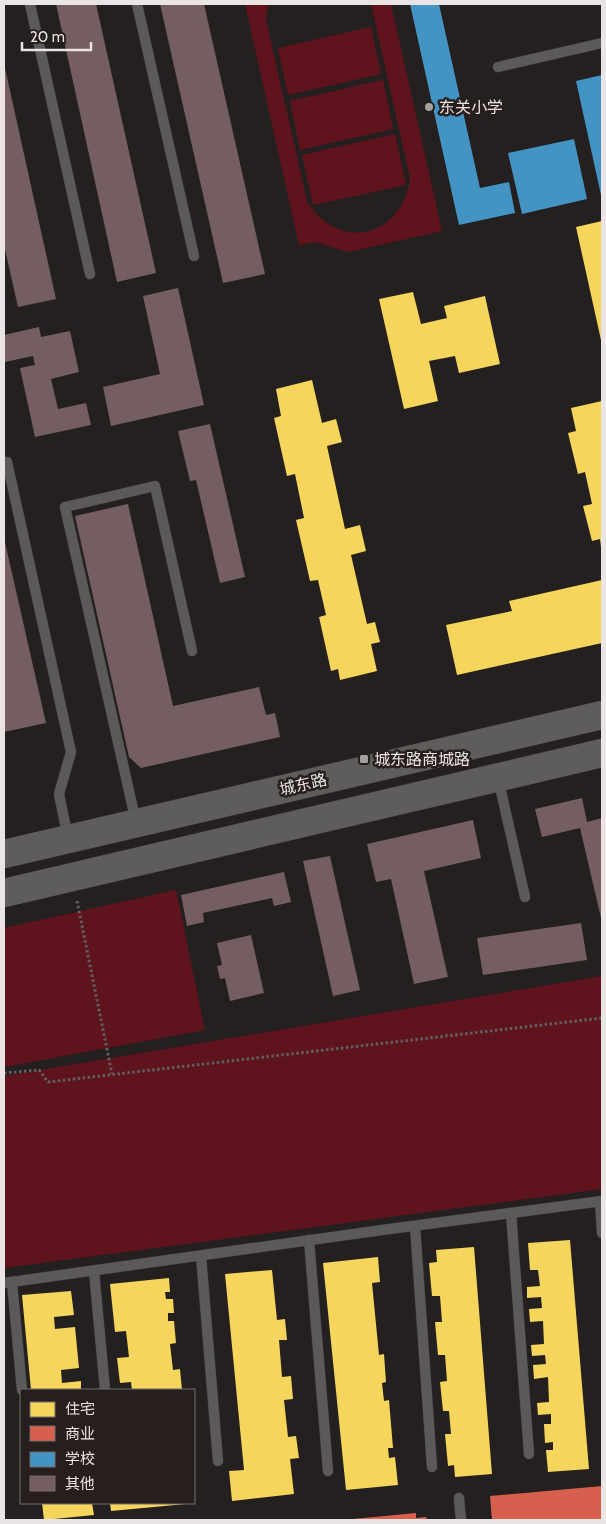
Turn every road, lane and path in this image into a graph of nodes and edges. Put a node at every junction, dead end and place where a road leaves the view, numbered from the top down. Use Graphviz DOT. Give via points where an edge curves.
graph roads {
  1 [pos="30,4"];
  2 [pos="137,4"];
  3 [pos="602,42"];
  4 [pos="498,67"];
  5 [pos="194,256"];
  6 [pos="90,274"];
  7 [pos="4,462"];
  8 [pos="192,651"];
  9 [pos="602,714"];
  10 [pos="602,754"];
  11 [pos="498,778"];
  12 [pos="137,823"];
  13 [pos="69,839"];
  14 [pos="4,854"];
  15 [pos="72,877"];
  16 [pos="4,893"];
  17 [pos="525,896"];
  18 [pos="602,1018"];
  19 [pos="4,1073"];
  20 [pos="112,1074"];
  21 [pos="601,1201"];
  22 [pos="511,1213"];
  23 [pos="414,1226"];
  24 [pos="602,1233"];
  25 [pos="309,1240"];
  26 [pos="201,1256"];
  27 [pos="94,1271"];
  28 [pos="8,1283"];
  29 [pos="22,1389"];
  30 [pos="105,1389"];
  31 [pos="529,1454"];
  32 [pos="218,1461"];
  33 [pos="432,1467"];
  34 [pos="328,1471"];
  35 [pos="459,1498"];
  36 [pos="461,1520"];
  1 -- 6 [label="lane"];
  2 -- 5 [label="lane"];
  3 -- 4 [label="lane"];
  7 -- 13 [label="lane" via="7,462 71,752 58,794"];
  8 -- 12 [label="lane" via="155,486 65,507"];
  9 -- 12 [label="main road, 城东路"];
  10 -- 11 [label="main road"];
  11 -- 15 [label="main road"];
  11 -- 17 [label="lane"];
  12 -- 13 [label="main road, 城东路"];
  13 -- 14 [label="main road, 城东路"];
  15 -- 16 [label="main road"];
  15 -- 20 [label="path"];
  18 -- 20 [label="path"];
  19 -- 20 [label="path" via="39,1070 48,1082"];
  21 -- 22 [label="lane"];
  21 -- 24 [label="lane"];
  22 -- 23 [label="lane"];
  22 -- 31 [label="lane"];
  23 -- 25 [label="lane"];
  23 -- 33 [label="lane"];
  25 -- 26 [label="lane"];
  25 -- 34 [label="lane"];
  26 -- 27 [label="lane"];
  26 -- 32 [label="lane"];
  27 -- 28 [label="lane"];
  27 -- 30 [label="lane"];
  28 -- 29 [label="lane"];
  35 -- 36 [label="lane"];
}
